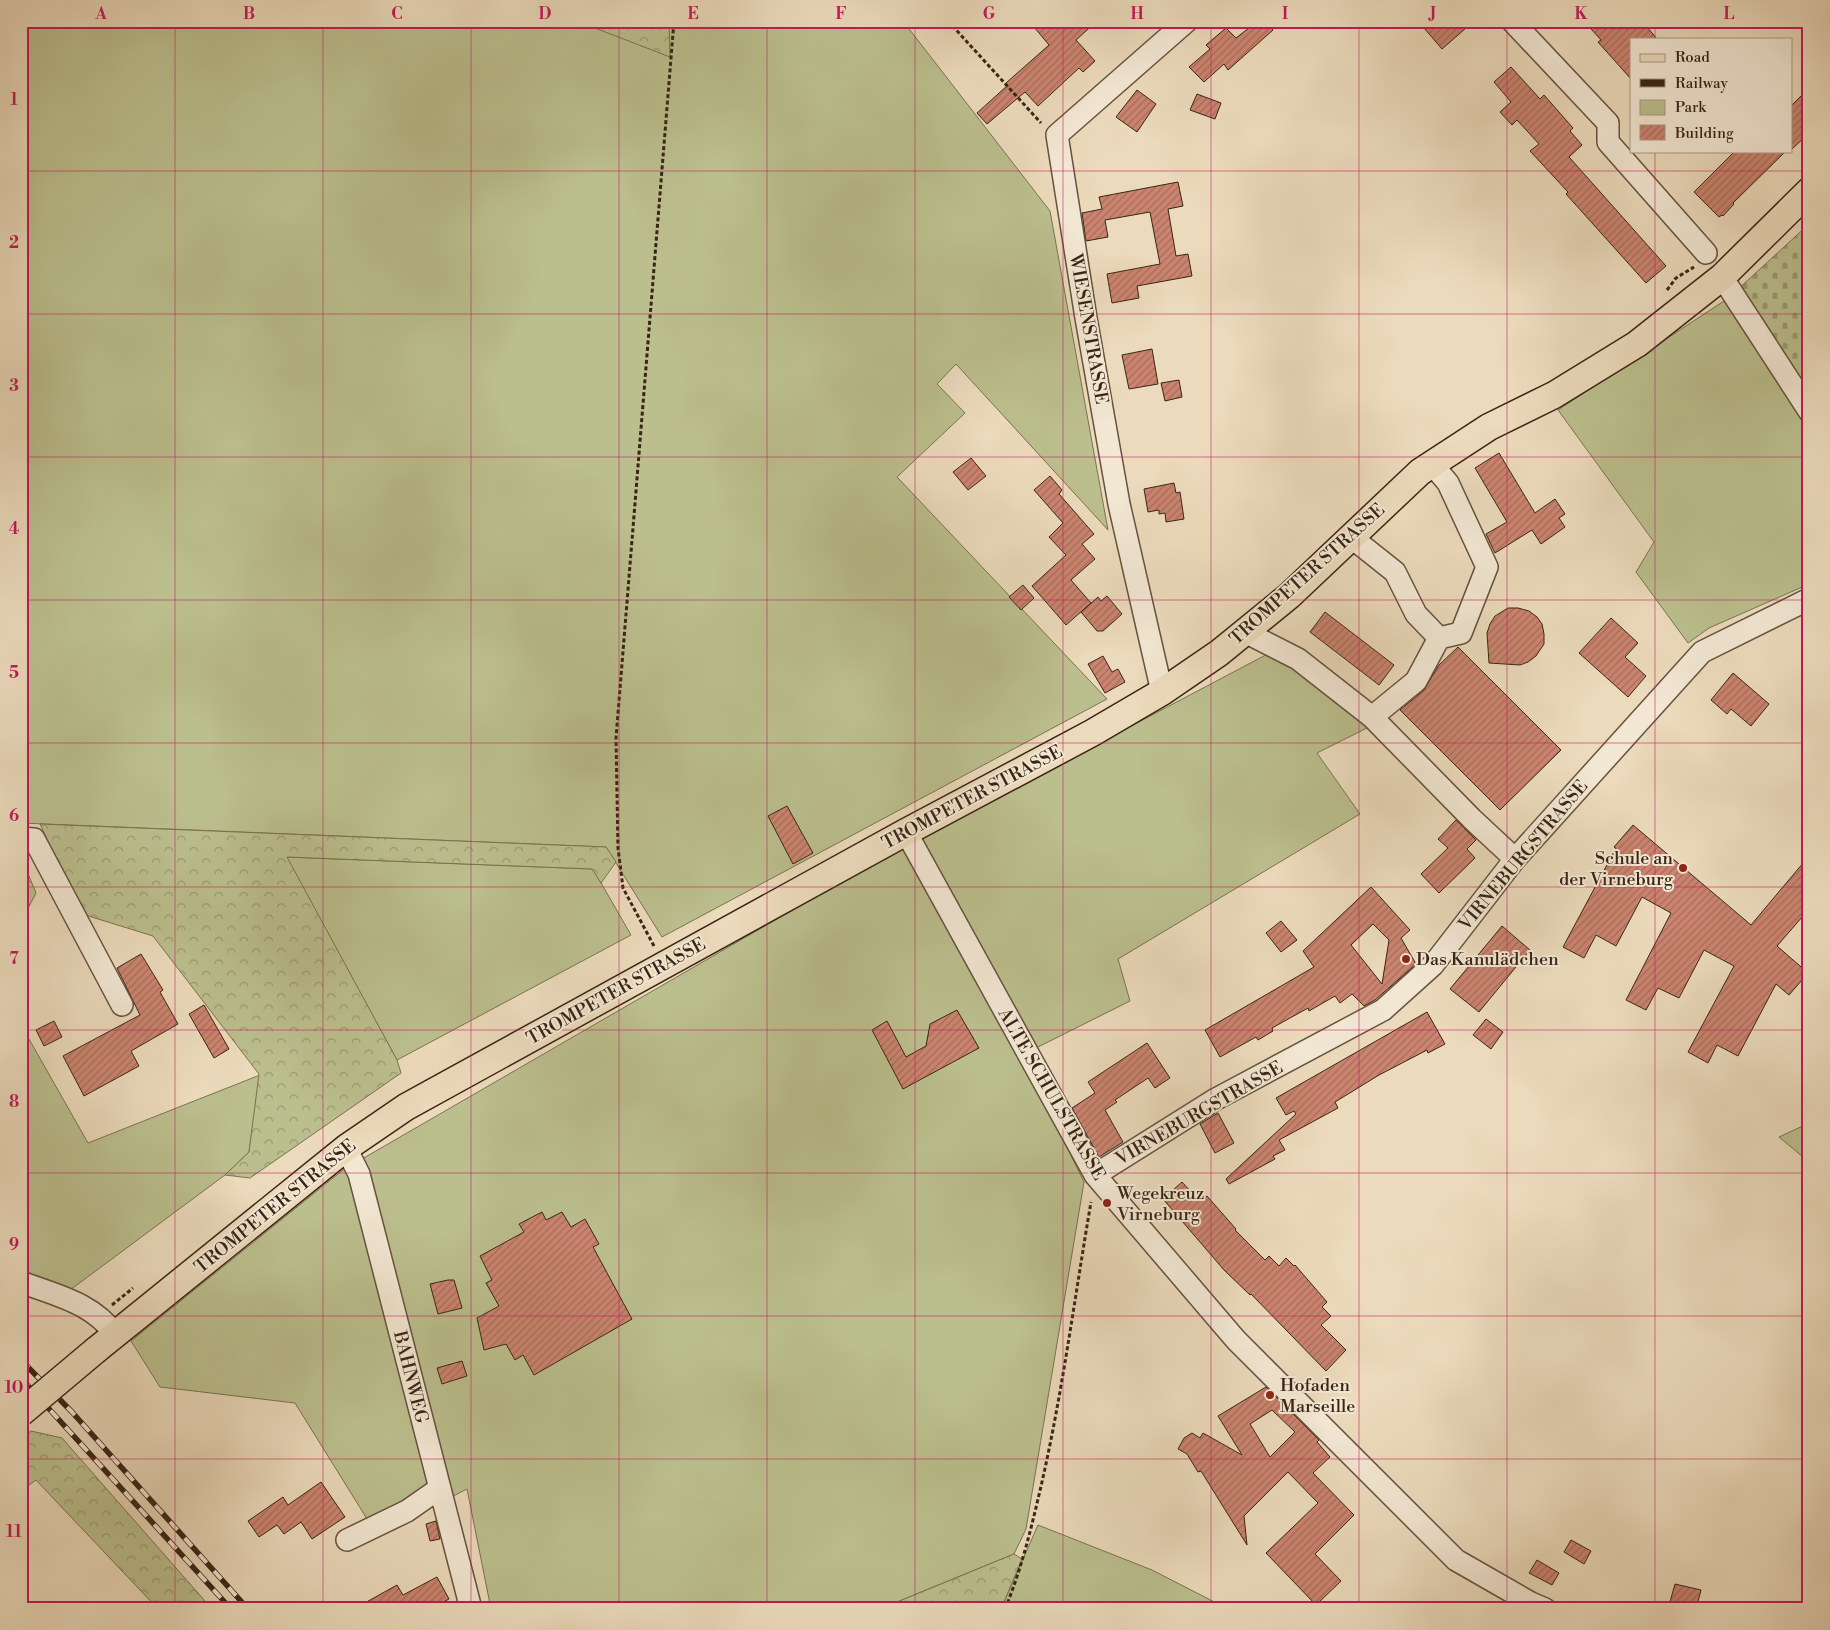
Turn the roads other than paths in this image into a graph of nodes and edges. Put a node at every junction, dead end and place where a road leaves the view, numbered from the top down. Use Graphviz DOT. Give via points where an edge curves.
graph roads {
  1 [pos="1187,21"];
  2 [pos="1512,21"];
  3 [pos="1809,191"];
  4 [pos="1706,254"];
  5 [pos="1722,277"];
  6 [pos="1809,411"];
  7 [pos="1432,464"];
  8 [pos="1351,537"];
  9 [pos="1809,599"];
  10 [pos="1245,632"];
  11 [pos="1439,638"];
  12 [pos="1162,692"];
  13 [pos="1372,717"];
  14 [pos="906,832"];
  15 [pos="21,838"];
  16 [pos="1515,859"];
  17 [pos="122,1005"];
  18 [pos="346,1148"];
  19 [pos="1095,1174"];
  20 [pos="21,1282"];
  21 [pos="115,1334"];
  22 [pos="21,1413"];
  23 [pos="440,1488"];
  24 [pos="347,1540"];
  25 [pos="471,1609"];
  26 [pos="1545,1609"];
  1 -- 12 [label="street, WIESENSTRASSE" via="1057,136 1119,504"];
  2 -- 4 [label="street" via="1608,123 1608,142"];
  3 -- 5 [label="main road, TROMPETER STRASSE"];
  5 -- 6 [label="street"];
  5 -- 7 [label="main road, TROMPETER STRASSE" via="1637,344 1554,395 1489,427"];
  7 -- 8 [label="main road, TROMPETER STRASSE"];
  7 -- 11 [label="street" via="1448,483 1486,567 1461,634"];
  8 -- 10 [label="main road, TROMPETER STRASSE" via="1289,596"];
  8 -- 11 [label="street" via="1395,572 1416,614"];
  9 -- 16 [label="street, VIRNEBURGSTRASSE" via="1702,652"];
  10 -- 12 [label="main road, TROMPETER STRASSE"];
  10 -- 13 [label="street" via="1298,659"];
  11 -- 13 [label="street" via="1416,681"];
  12 -- 14 [label="main road, TROMPETER STRASSE"];
  13 -- 16 [label="street"];
  14 -- 18 [label="main road, TROMPETER STRASSE" via="406,1107"];
  14 -- 19 [label="street, ALTE SCHULSTRASSE"];
  15 -- 17 [label="street" via="34,839"];
  16 -- 19 [label="street, VIRNEBURGSTRASSE" via="1433,965 1383,1010 1216,1099"];
  18 -- 21 [label="main road, TROMPETER STRASSE"];
  18 -- 23 [label="street, BAHNWEG" via="359,1174"];
  19 -- 26 [label="street, ALTE SCHULSTRASSE" via="1236,1340 1456,1560"];
  20 -- 21 [label="street" via="85,1306 105,1320"];
  21 -- 22 [label="main road, TROMPETER STRASSE, bridge"];
  23 -- 24 [label="street" via="407,1512"];
  23 -- 25 [label="street, BAHNWEG"];
}
